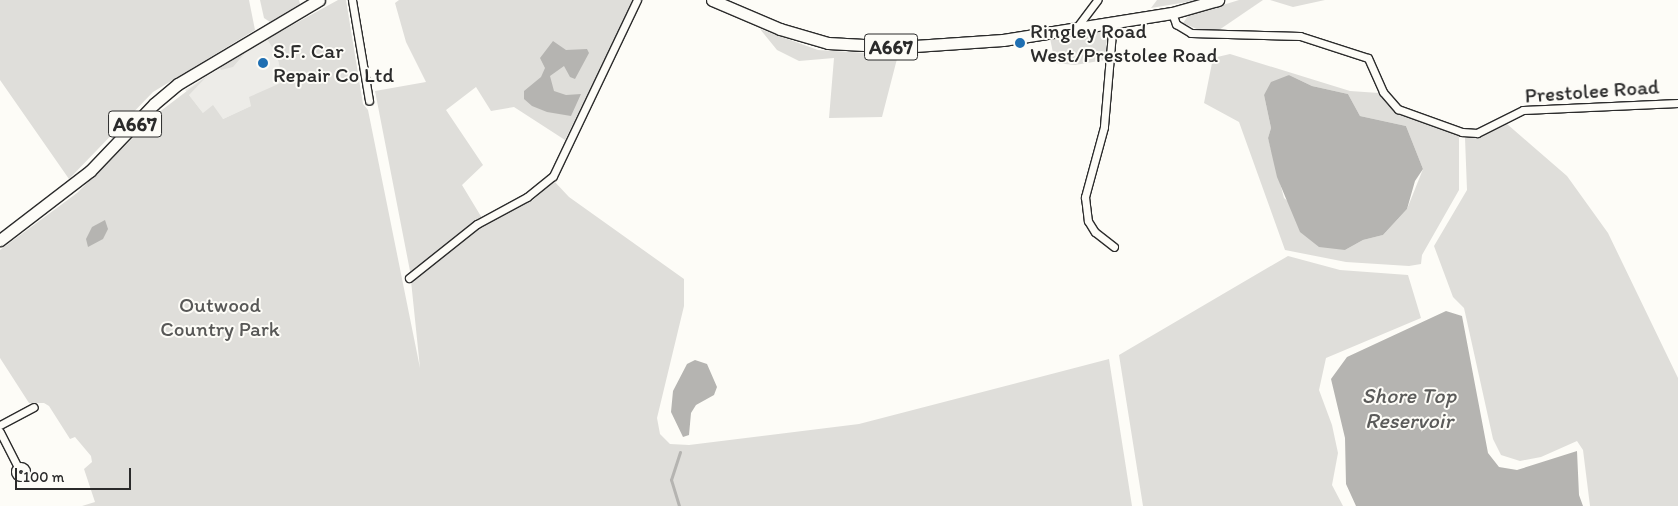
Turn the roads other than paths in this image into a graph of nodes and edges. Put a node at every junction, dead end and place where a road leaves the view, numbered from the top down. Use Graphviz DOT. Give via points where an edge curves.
graph roads {
  1 [pos="319,0"];
  2 [pos="352,0"];
  3 [pos="637,0"];
  4 [pos="712,0"];
  5 [pos="1097,0"];
  6 [pos="1218,0"];
  7 [pos="1172,13"];
  8 [pos="1113,21"];
  9 [pos="1077,27"];
  10 [pos="370,101"];
  11 [pos="1678,103"];
  12 [pos="0,240"];
  13 [pos="1114,246"];
  14 [pos="409,278"];
  15 [pos="34,407"];
  16 [pos="0,425"];
  17 [pos="0,432"];
  18 [pos="18,467"];
  1 -- 12 [label="main road, A667" via="178,84 154,104 90,171"];
  2 -- 10 [label="street"];
  3 -- 14 [label="street" via="552,176 527,198 476,224"];
  4 -- 9 [label="main road, A667" via="803,37 854,46 973,44"];
  5 -- 9 [label="street"];
  6 -- 7 [label="main road, A667"];
  7 -- 8 [label="main road, A667"];
  7 -- 11 [label="street, Prestolee Road" via="1176,24 1191,33 1300,36 1368,58 1383,92 1398,109 1462,132 1477,133 1523,110"];
  8 -- 9 [label="main road, A667"];
  8 -- 13 [label="street" via="1104,127 1085,197 1088,221 1095,232"];
  15 -- 16 [label="street"];
  17 -- 18 [label="street"];
}
